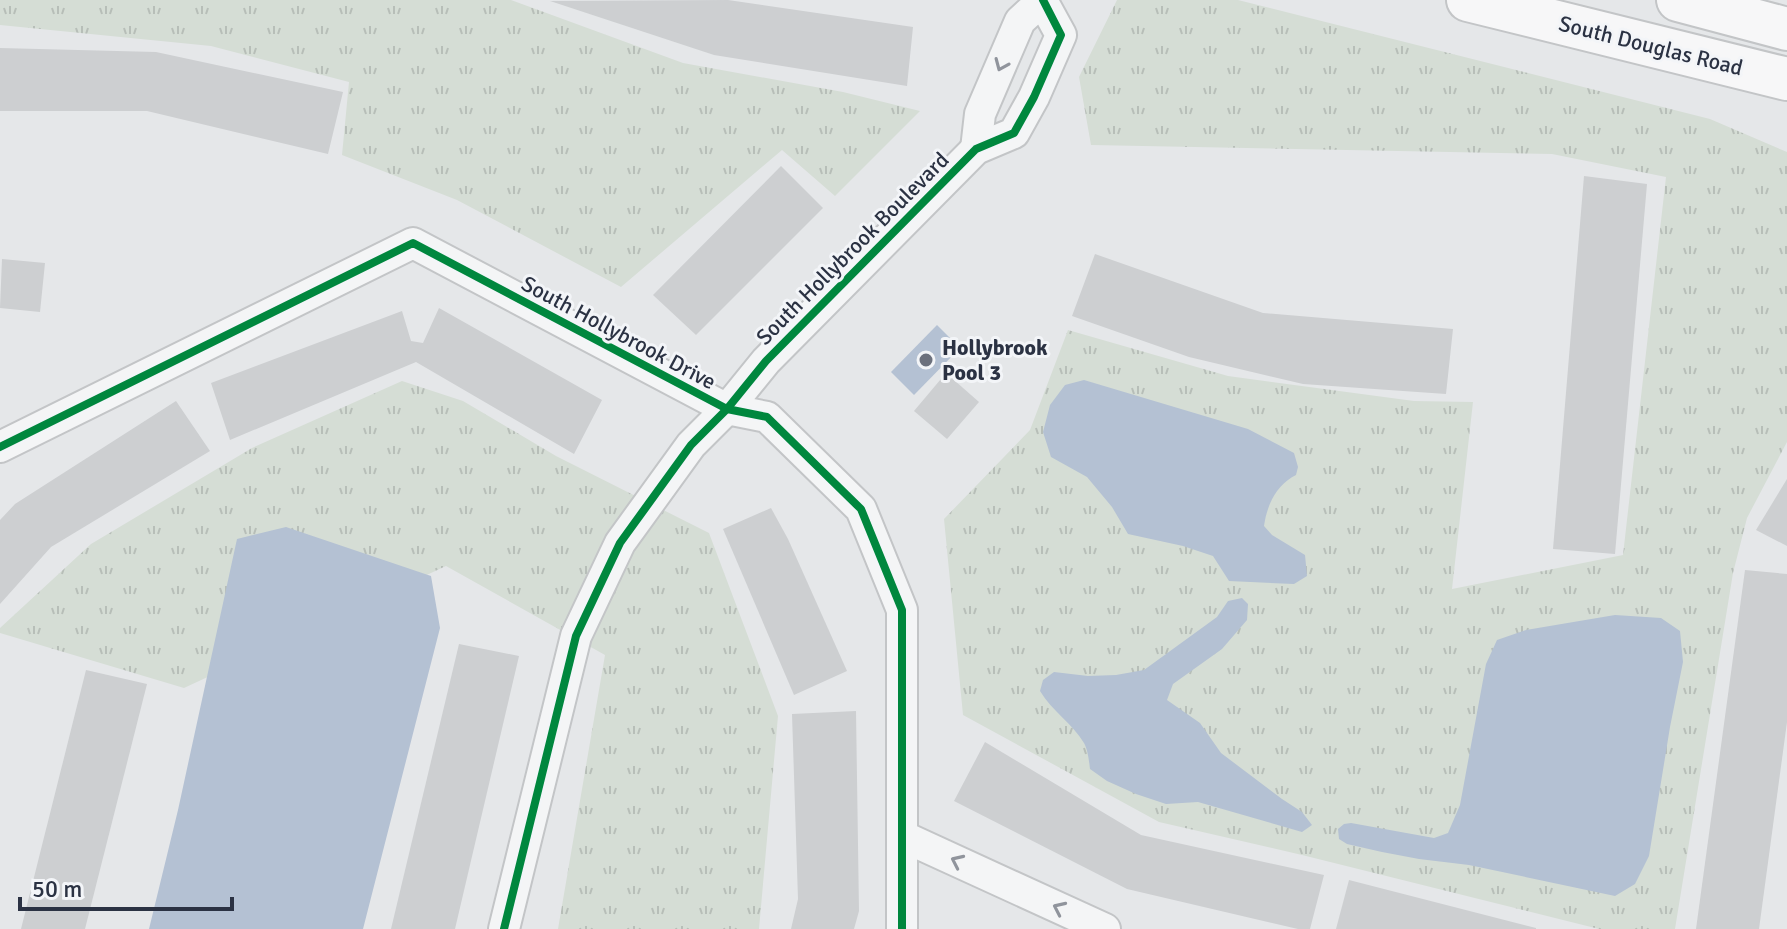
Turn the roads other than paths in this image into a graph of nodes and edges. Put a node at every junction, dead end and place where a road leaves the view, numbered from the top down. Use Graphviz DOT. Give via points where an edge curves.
graph roads {
  1 [pos="1468,0"];
  2 [pos="1678,0"];
  3 [pos="1043,1"];
  4 [pos="1787,29"];
  5 [pos="1787,79"];
  6 [pos="976,149"];
  7 [pos="727,409"];
  8 [pos="0,447"];
  9 [pos="902,836"];
  10 [pos="504,929"];
  11 [pos="902,929"];
  12 [pos="1105,929"];
  1 -- 5 [label="main road, South Douglas Road"];
  2 -- 4 [label="main road"];
  3 -- 6 [label="street, South Hollybrook Boulevard, one-way" via="1020,21 980,114"];
  3 -- 6 [label="street, South Hollybrook Boulevard" via="1061,35 1034,97 1014,133"];
  6 -- 7 [label="street, South Hollybrook Boulevard" via="766,361"];
  7 -- 8 [label="street, South Hollybrook Drive" via="413,243"];
  7 -- 9 [label="street, South Hollybrook Drive" via="767,417 861,509 902,610"];
  7 -- 10 [label="street, South Hollybrook Boulevard" via="691,445 620,543 576,636"];
  9 -- 11 [label="street, South Hollybrook Drive"];
  12 -- 9 [label="street, one-way"];
}
